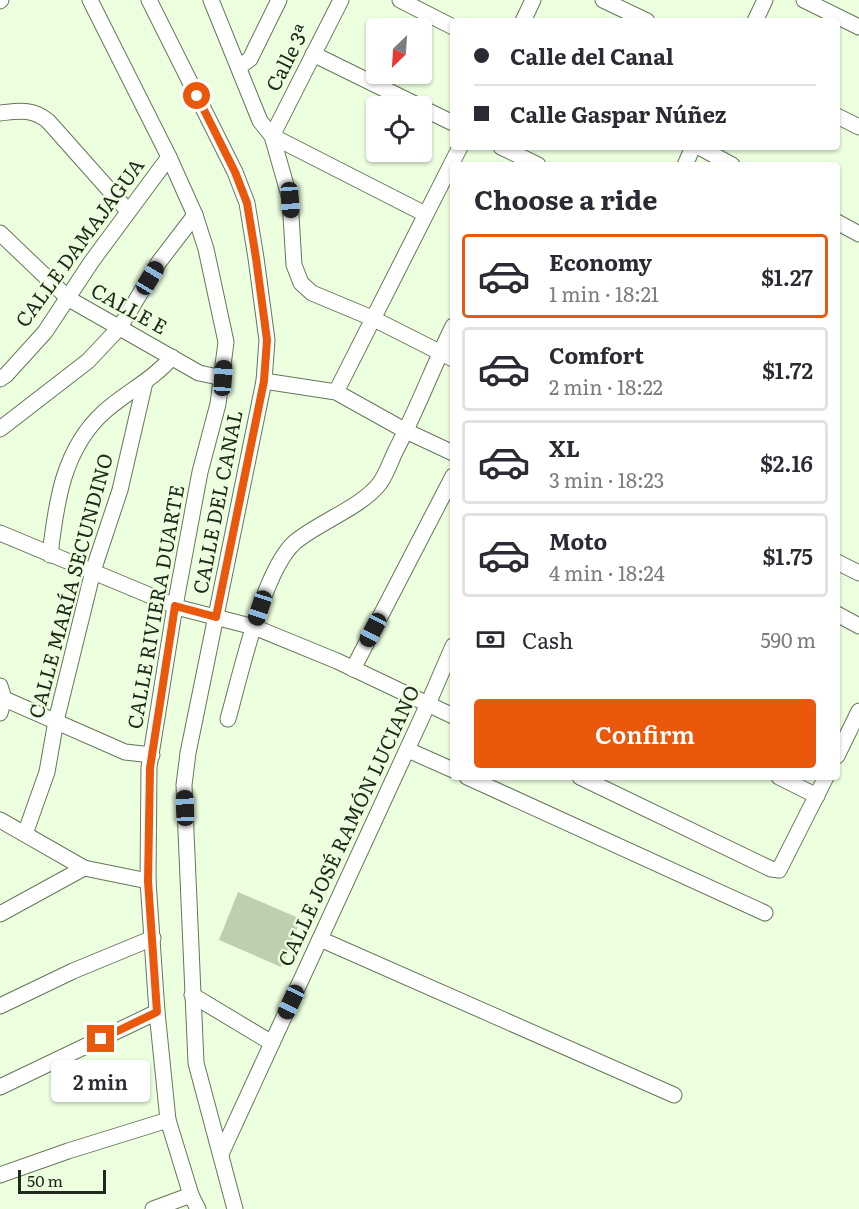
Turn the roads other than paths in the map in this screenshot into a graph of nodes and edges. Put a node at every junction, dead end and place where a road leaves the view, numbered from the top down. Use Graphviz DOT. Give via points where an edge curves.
graph roads {
  1 [pos="90,0"];
  2 [pos="149,0"];
  3 [pos="211,0"];
  4 [pos="279,0"];
  5 [pos="341,0"];
  6 [pos="400,0"];
  7 [pos="533,0"];
  8 [pos="603,0"];
  9 [pos="765,0"];
  10 [pos="804,0"];
  11 [pos="524,18"];
  12 [pos="640,18"];
  13 [pos="756,18"];
  14 [pos="450,25"];
  15 [pos="859,27"];
  16 [pos="313,54"];
  17 [pos="239,67"];
  18 [pos="398,96"];
  19 [pos="0,113"];
  20 [pos="432,113"];
  21 [pos="840,118"];
  22 [pos="450,122"];
  23 [pos="859,127"];
  24 [pos="272,136"];
  25 [pos="507,150"];
  26 [pos="704,150"];
  27 [pos="169,157"];
  28 [pos="530,162"];
  29 [pos="726,162"];
  30 [pos="450,166"];
  31 [pos="128,211"];
  32 [pos="425,214"];
  33 [pos="195,215"];
  34 [pos="840,224"];
  35 [pos="0,233"];
  36 [pos="859,234"];
  37 [pos="69,299"];
  38 [pos="372,318"];
  39 [pos="120,327"];
  40 [pos="450,341"];
  41 [pos="447,356"];
  42 [pos="172,357"];
  43 [pos="223,378"];
  44 [pos="0,379"];
  45 [pos="264,381"];
  46 [pos="145,382"];
  47 [pos="336,392"];
  48 [pos="0,429"];
  49 [pos="406,430"];
  50 [pos="450,452"];
  51 [pos="450,482"];
  52 [pos="0,533"];
  53 [pos="50,555"];
  54 [pos="840,564"];
  55 [pos="93,571"];
  56 [pos="859,573"];
  57 [pos="177,607"];
  58 [pos="840,616"];
  59 [pos="214,617"];
  60 [pos="859,626"];
  61 [pos="254,627"];
  62 [pos="450,653"];
  63 [pos="353,669"];
  64 [pos="1,699"];
  65 [pos="429,704"];
  66 [pos="859,711"];
  67 [pos="450,714"];
  68 [pos="228,719"];
  69 [pos="840,720"];
  70 [pos="56,721"];
  71 [pos="852,726"];
  72 [pos="408,750"];
  73 [pos="840,750"];
  74 [pos="152,755"];
  75 [pos="450,769"];
  76 [pos="475,780"];
  77 [pos="586,780"];
  78 [pos="785,780"];
  79 [pos="825,780"];
  80 [pos="817,796"];
  81 [pos="0,820"];
  82 [pos="25,834"];
  83 [pos="84,868"];
  84 [pos="148,881"];
  85 [pos="765,913"];
  86 [pos="0,914"];
  87 [pos="153,938"];
  88 [pos="320,939"];
  89 [pos="192,995"];
  90 [pos="0,1006"];
  91 [pos="157,1012"];
  92 [pos="272,1043"];
  93 [pos="0,1087"];
  94 [pos="674,1095"];
  95 [pos="168,1120"];
  96 [pos="220,1154"];
  97 [pos="0,1175"];
  98 [pos="191,1195"];
  99 [pos="153,1209"];
  100 [pos="198,1209"];
  101 [pos="235,1209"];
  1 -- 27 [label="street, CALLE RIVIERA DUARTE"];
  2 -- 45 [label="street, CALLE DEL CANAL" via="247,203 267,340"];
  3 -- 17 [label="street"];
  4 -- 17 [label="street" via="250,58"];
  5 -- 16 [label="street, Calle 3ª"];
  6 -- 14 [label="street"];
  7 -- 11 [label="street"];
  8 -- 12 [label="street"];
  9 -- 13 [label="street"];
  10 -- 15 [label="street"];
  16 -- 18 [label="street"];
  16 -- 24 [label="street, Calle 3ª"];
  17 -- 24 [label="street" via="260,121"];
  19 -- 31 [label="street" via="38,113"];
  20 -- 22 [label="street"];
  21 -- 23 [label="street"];
  24 -- 32 [label="street"];
  24 -- 38 [label="street" via="290,200 294,266 301,283 312,292"];
  25 -- 28 [label="street"];
  26 -- 29 [label="street"];
  27 -- 31 [label="street, CALLE DAMAJAGUA"];
  27 -- 33 [label="street, CALLE RIVIERA DUARTE"];
  30 -- 32 [label="street"];
  31 -- 37 [label="street, CALLE DAMAJAGUA"];
  32 -- 38 [label="street"];
  33 -- 39 [label="street" via="159,262"];
  33 -- 43 [label="street, CALLE RIVIERA DUARTE" via="226,342"];
  34 -- 36 [label="street"];
  35 -- 37 [label="street, CALLE E"];
  37 -- 39 [label="street, CALLE E"];
  37 -- 44 [label="street, CALLE DAMAJAGUA" via="45,332"];
  38 -- 41 [label="street"];
  38 -- 47 [label="street"];
  39 -- 42 [label="street, CALLE E"];
  39 -- 48 [label="street" via="88,361"];
  40 -- 41 [label="street"];
  41 -- 49 [label="street"];
  42 -- 43 [label="street, CALLE E" via="199,373"];
  42 -- 46 [label="street"];
  43 -- 57 [label="street, CALLE RIVIERA DUARTE" via="200,472"];
  45 -- 47 [label="street"];
  45 -- 59 [label="street, CALLE DEL CANAL"];
  46 -- 53 [label="street" via="104,412 78,442 56,502"];
  46 -- 55 [label="street, CALLE MARÍA SECUNDINO" via="120,490"];
  47 -- 49 [label="street"];
  49 -- 50 [label="street"];
  49 -- 61 [label="street" via="380,482 366,497 293,543 280,561"];
  51 -- 63 [label="street"];
  52 -- 53 [label="street"];
  53 -- 55 [label="street"];
  54 -- 56 [label="street"];
  55 -- 57 [label="street"];
  55 -- 70 [label="street, CALLE MARÍA SECUNDINO"];
  57 -- 59 [label="street"];
  57 -- 74 [label="street, CALLE RIVIERA DUARTE"];
  58 -- 60 [label="street"];
  59 -- 61 [label="street"];
  59 -- 89 [label="street, CALLE DEL CANAL" via="185,769"];
  61 -- 63 [label="street"];
  61 -- 68 [label="street"];
  62 -- 65 [label="street, CALLE JOSÉ RAMÓN LUCIANO"];
  63 -- 65 [label="street"];
  64 -- 70 [label="street"];
  65 -- 67 [label="street"];
  65 -- 72 [label="street, CALLE JOSÉ RAMÓN LUCIANO"];
  66 -- 71 [label="street"];
  69 -- 71 [label="street"];
  70 -- 74 [label="street" via="125,752"];
  70 -- 82 [label="street, CALLE MARÍA SECUNDINO" via="47,772"];
  71 -- 73 [label="street"];
  72 -- 75 [label="street"];
  72 -- 88 [label="street, CALLE JOSÉ RAMÓN LUCIANO"];
  74 -- 84 [label="street, CALLE RIVIERA DUARTE"];
  76 -- 85 [label="street"];
  77 -- 80 [label="street" via="779,870"];
  78 -- 80 [label="street"];
  79 -- 80 [label="street"];
  81 -- 82 [label="street"];
  82 -- 83 [label="street"];
  83 -- 84 [label="street"];
  83 -- 86 [label="street"];
  84 -- 87 [label="street, CALLE RIVIERA DUARTE"];
  87 -- 90 [label="street"];
  87 -- 91 [label="street, CALLE RIVIERA DUARTE"];
  88 -- 92 [label="street, CALLE JOSÉ RAMÓN LUCIANO"];
  88 -- 94 [label="street"];
  89 -- 92 [label="street"];
  89 -- 96 [label="street, CALLE DEL CANAL" via="196,1063"];
  91 -- 93 [label="street"];
  91 -- 95 [label="street, CALLE RIVIERA DUARTE"];
  92 -- 96 [label="street, CALLE JOSÉ RAMÓN LUCIANO"];
  95 -- 97 [label="street"];
  95 -- 98 [label="street, CALLE RIVIERA DUARTE"];
  96 -- 101 [label="street, CALLE DEL CANAL"];
  98 -- 99 [label="street"];
  98 -- 100 [label="street, CALLE RIVIERA DUARTE"];
}
